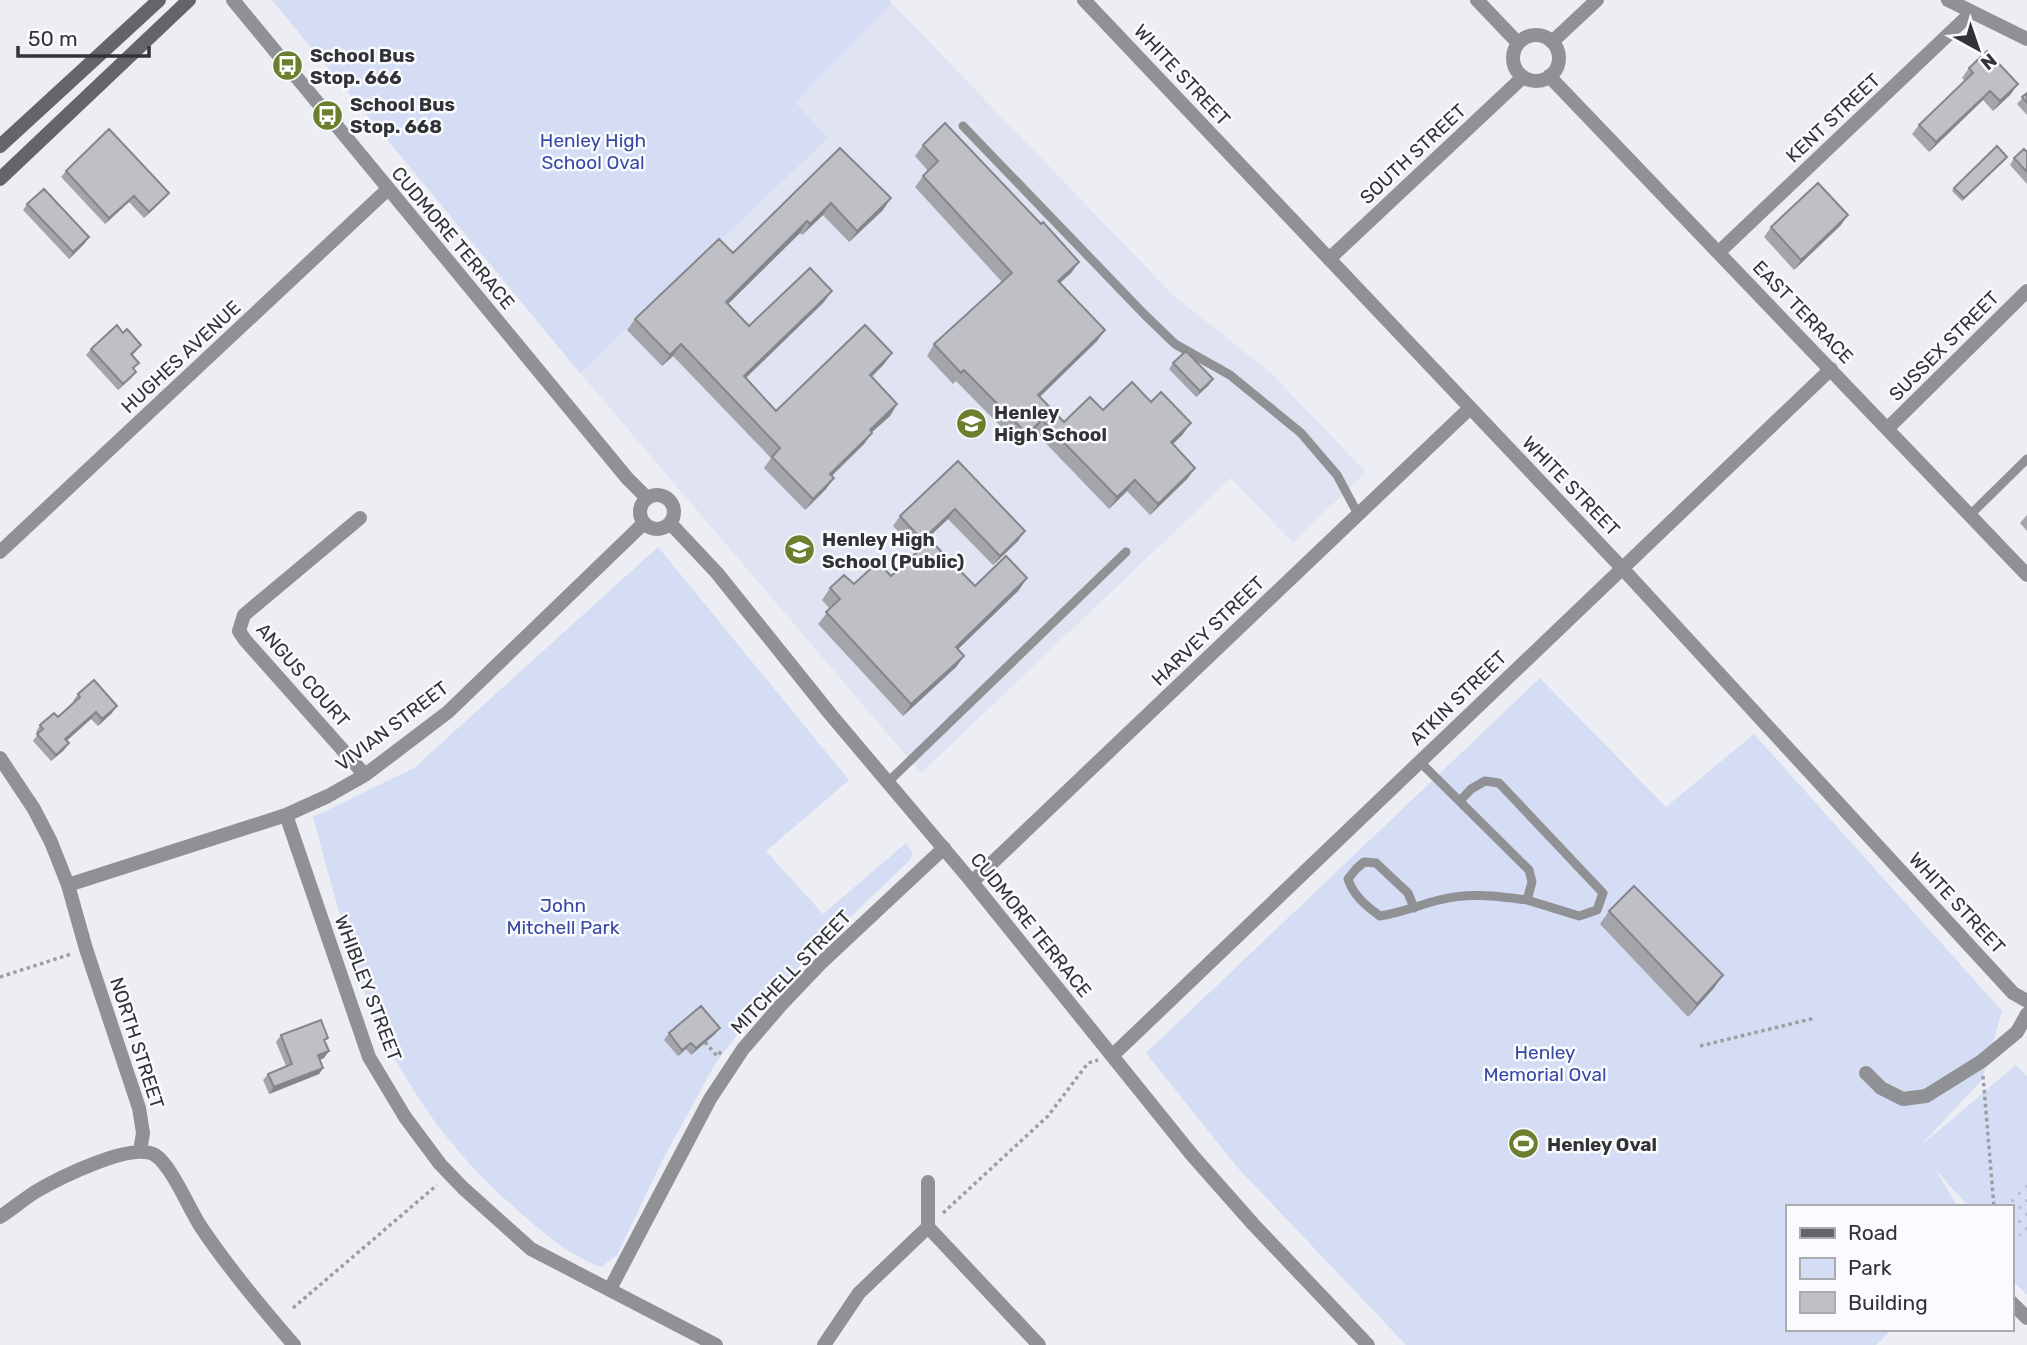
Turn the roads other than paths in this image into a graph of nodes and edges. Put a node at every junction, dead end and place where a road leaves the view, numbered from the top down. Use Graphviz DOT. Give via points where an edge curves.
graph roads {
  1 [pos="159,0"];
  2 [pos="189,0"];
  3 [pos="233,0"];
  4 [pos="1084,0"];
  5 [pos="1477,0"];
  6 [pos="1597,0"];
  7 [pos="1948,0"];
  8 [pos="1972,12"];
  9 [pos="2027,39"];
  10 [pos="1552,42"];
  11 [pos="1518,43"];
  12 [pos="1549,76"];
  13 [pos="1523,77"];
  14 [pos="963,126"];
  15 [pos="0,146"];
  16 [pos="0,179"];
  17 [pos="388,189"];
  18 [pos="1719,252"];
  19 [pos="1329,259"];
  20 [pos="2027,291"];
  21 [pos="1831,369"];
  22 [pos="1470,408"];
  23 [pos="1888,428"];
  24 [pos="2027,459"];
  25 [pos="647,498"];
  26 [pos="1358,514"];
  27 [pos="1970,515"];
  28 [pos="360,518"];
  29 [pos="644,523"];
  30 [pos="670,523"];
  31 [pos="0,552"];
  32 [pos="1126,552"];
  33 [pos="1622,568"];
  34 [pos="2027,575"];
  35 [pos="0,758"];
  36 [pos="1419,761"];
  37 [pos="365,775"];
  38 [pos="888,782"];
  39 [pos="1460,801"];
  40 [pos="286,815"];
  41 [pos="944,848"];
  42 [pos="972,882"];
  43 [pos="68,885"];
  44 [pos="1527,900"];
  45 [pos="1414,908"];
  46 [pos="2027,1001"];
  47 [pos="2027,1014"];
  48 [pos="1113,1055"];
  49 [pos="1866,1073"];
  50 [pos="140,1151"];
  51 [pos="928,1182"];
  52 [pos="0,1217"];
  53 [pos="928,1227"];
  54 [pos="610,1289"];
  55 [pos="2013,1304"];
  56 [pos="2027,1318"];
  57 [pos="294,1345"];
  58 [pos="716,1345"];
  59 [pos="824,1345"];
  60 [pos="1039,1345"];
  61 [pos="1368,1345"];
  1 -- 15 [label="main road"];
  2 -- 16 [label="main road"];
  3 -- 17 [label="street, CUDMORE TERRACE"];
  4 -- 19 [label="street, WHITE STREET"];
  5 -- 11 [label="street"];
  6 -- 10 [label="street"];
  7 -- 8 [label="street"];
  8 -- 9 [label="street"];
  8 -- 18 [label="street, KENT STREET"];
  10 -- 11 [label="street" via="1539,35"];
  10 -- 12 [label="street" via="1559,60"];
  11 -- 13 [label="street" via="1513,57"];
  12 -- 13 [label="street" via="1536,81"];
  12 -- 18 [label="street, EAST TERRACE"];
  13 -- 19 [label="street, SOUTH STREET"];
  14 -- 26 [label="lane" via="1175,344 1230,375 1301,433 1336,475"];
  17 -- 25 [label="street, CUDMORE TERRACE"];
  17 -- 31 [label="street, HUGHES AVENUE"];
  18 -- 21 [label="street, EAST TERRACE"];
  19 -- 22 [label="street, WHITE STREET"];
  20 -- 23 [label="street, SUSSEX STREET"];
  21 -- 23 [label="street, EAST TERRACE"];
  21 -- 33 [label="street, ATKIN STREET"];
  22 -- 26 [label="street, HARVEY STREET"];
  22 -- 33 [label="street, WHITE STREET"];
  23 -- 27 [label="street, EAST TERRACE"];
  24 -- 27 [label="lane"];
  25 -- 29 [label="street" via="639,512"];
  25 -- 30 [label="street" via="659,494 670,500 674,506"];
  26 -- 42 [label="street, HARVEY STREET"];
  27 -- 34 [label="street, EAST TERRACE"];
  28 -- 37 [label="street, ANGUS COURT" via="244,615 239,631"];
  29 -- 30 [label="street" via="661,528"];
  29 -- 37 [label="street, VIVIAN STREET" via="448,712"];
  30 -- 38 [label="street, CUDMORE TERRACE" via="717,573"];
  32 -- 38 [label="lane"];
  33 -- 36 [label="street, ATKIN STREET"];
  33 -- 46 [label="street, WHITE STREET" via="2013,993"];
  35 -- 43 [label="street, NORTH STREET" via="34,809"];
  36 -- 39 [label="lane"];
  36 -- 48 [label="street, ATKIN STREET"];
  37 -- 40 [label="street, VIVIAN STREET"];
  38 -- 41 [label="street, CUDMORE TERRACE"];
  39 -- 44 [label="lane" via="1529,870 1532,882"];
  39 -- 44 [label="lane" via="1485,781 1499,783 1603,893 1597,910 1579,915"];
  40 -- 43 [label="street, VIVIAN STREET"];
  40 -- 54 [label="street, WHIBLEY STREET" via="369,1057 405,1117 440,1164 531,1249"];
  41 -- 42 [label="street, CUDMORE TERRACE"];
  41 -- 54 [label="street, MITCHELL STREET" via="820,964 743,1049 710,1099"];
  42 -- 48 [label="street, CUDMORE TERRACE"];
  43 -- 50 [label="street, NORTH STREET" via="139,1108"];
  44 -- 45 [label="lane" via="1483,894"];
  45 -- 45 [label="lane" via="1380,916 1351,889 1348,879 1364,862 1376,863 1408,893"];
  47 -- 49 [label="street" via="2017,1032 1982,1061 1926,1096 1903,1100"];
  48 -- 61 [label="street, CUDMORE TERRACE" via="1218,1185"];
  50 -- 52 [label="street" via="72,1172"];
  50 -- 57 [label="street" via="154,1155 166,1166 239,1280"];
  51 -- 53 [label="street"];
  53 -- 59 [label="street" via="859,1293"];
  53 -- 60 [label="street"];
  54 -- 58 [label="street, WHIBLEY STREET"];
  55 -- 56 [label="street"];
}
